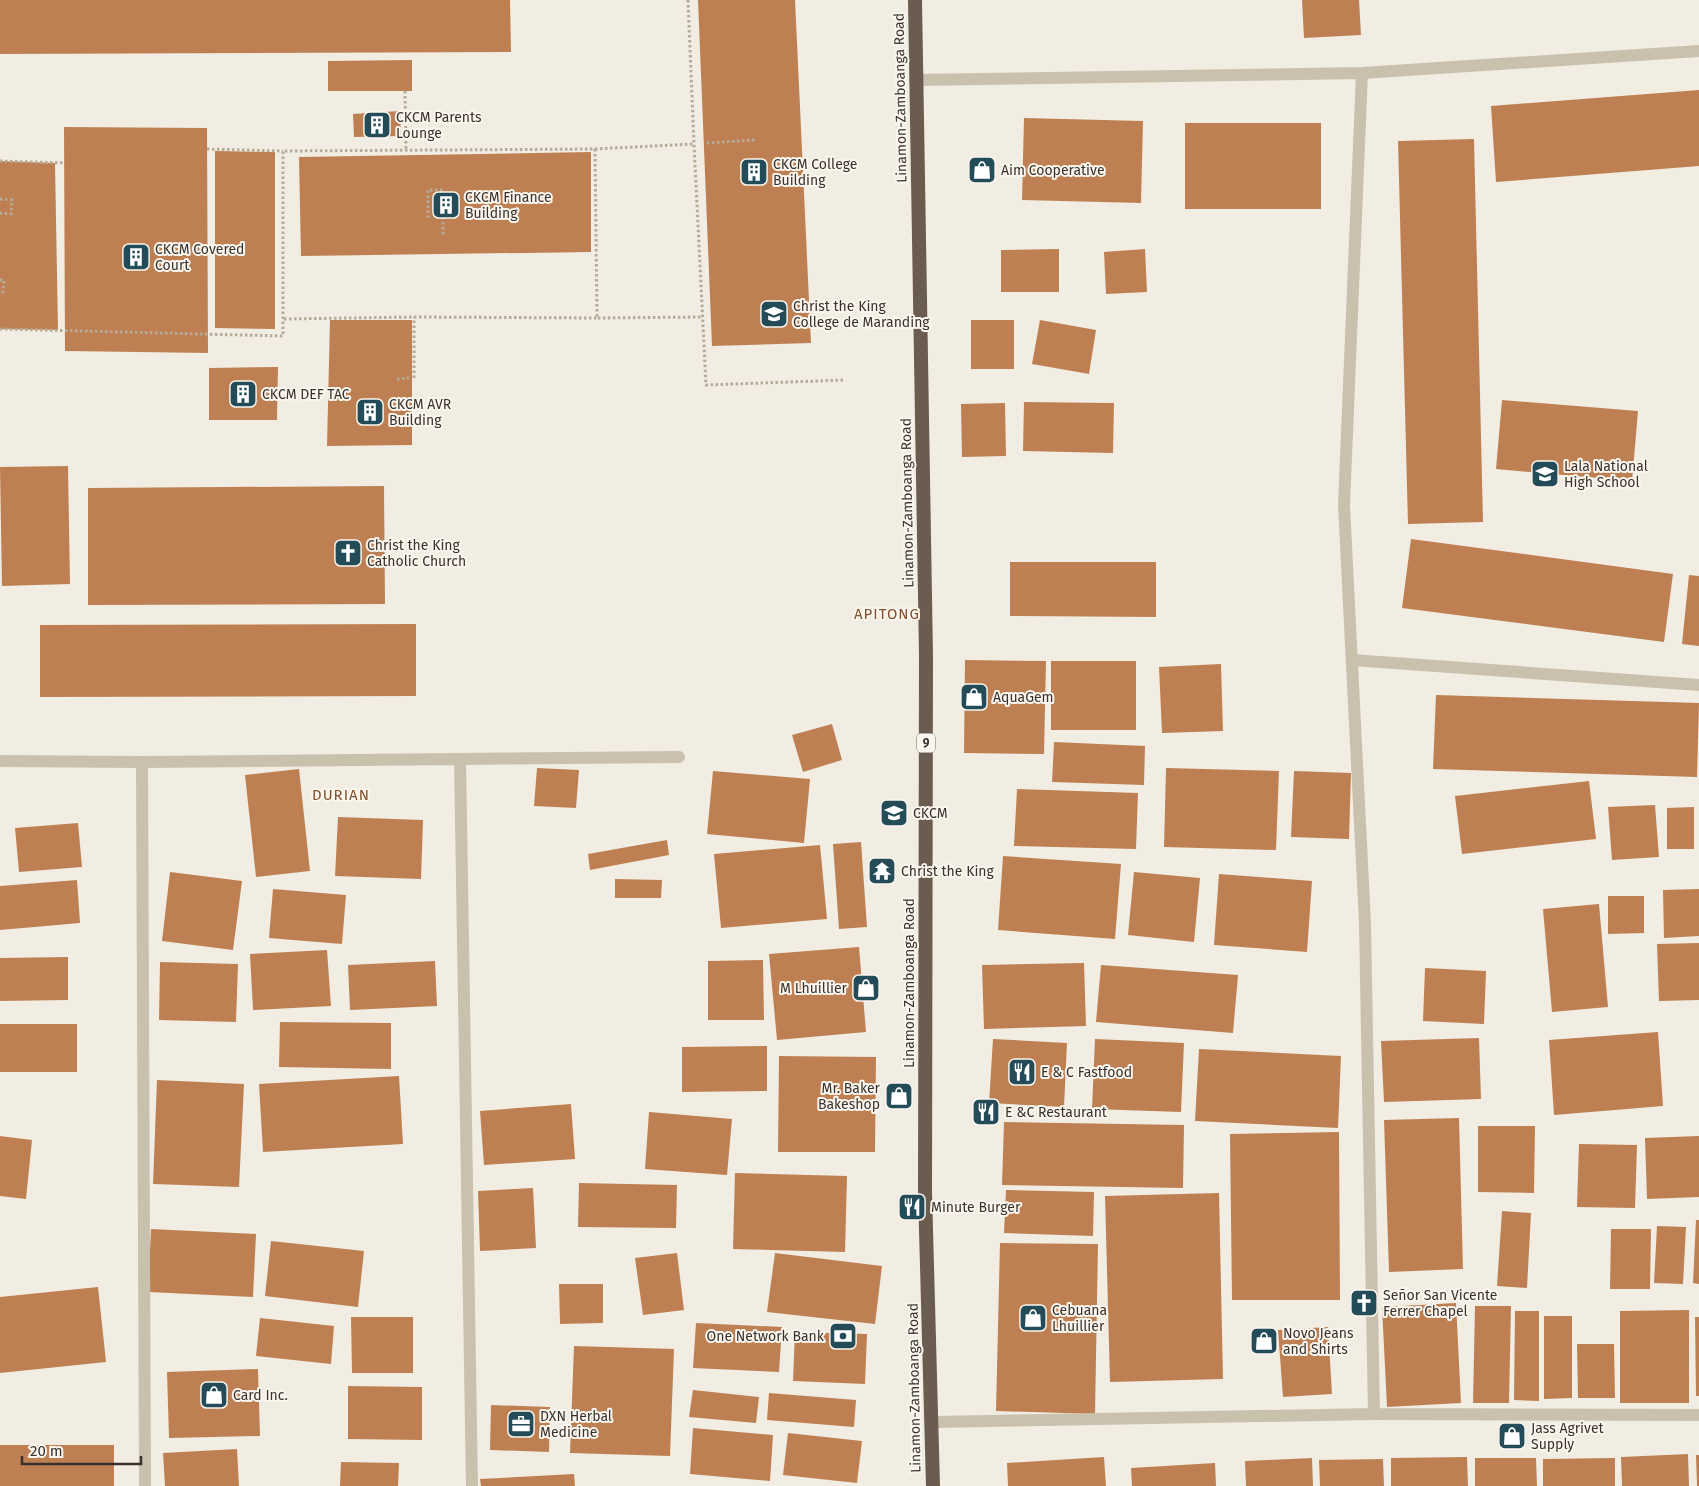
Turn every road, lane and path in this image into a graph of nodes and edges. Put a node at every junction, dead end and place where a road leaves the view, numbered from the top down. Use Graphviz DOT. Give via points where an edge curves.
graph roads {
  1 [pos="688,0"];
  2 [pos="915,0"];
  3 [pos="1699,51"];
  4 [pos="1362,73"];
  5 [pos="915,80"];
  6 [pos="405,91"];
  7 [pos="755,140"];
  8 [pos="706,143"];
  9 [pos="694,144"];
  10 [pos="207,149"];
  11 [pos="595,149"];
  12 [pos="283,151"];
  13 [pos="406,151"];
  14 [pos="0,161"];
  15 [pos="64,163"];
  16 [pos="0,199"];
  17 [pos="0,213"];
  18 [pos="428,218"];
  19 [pos="443,237"];
  20 [pos="0,280"];
  21 [pos="0,292"];
  22 [pos="414,317"];
  23 [pos="702,317"];
  24 [pos="597,318"];
  25 [pos="284,319"];
  26 [pos="0,329"];
  27 [pos="397,378"];
  28 [pos="409,378"];
  29 [pos="414,378"];
  30 [pos="845,380"];
  31 [pos="1352,660"];
  32 [pos="1699,685"];
  33 [pos="679,757"];
  34 [pos="460,759"];
  35 [pos="0,761"];
  36 [pos="142,762"];
  37 [pos="1374,1414"];
  38 [pos="1699,1415"];
  39 [pos="932,1422"];
  40 [pos="146,1486"];
  41 [pos="472,1486"];
  42 [pos="933,1486"];
  1 -- 9 [label="path"];
  2 -- 5 [label="highway, Linamon-Zamboanga Road / 9"];
  3 -- 4 [label="street"];
  4 -- 5 [label="street"];
  4 -- 31 [label="street" via="1344,505"];
  5 -- 39 [label="highway, Linamon-Zamboanga Road / 9" via="926,656 925,1193"];
  6 -- 13 [label="path"];
  7 -- 8 [label="path"];
  9 -- 11 [label="path"];
  9 -- 23 [label="path"];
  10 -- 12 [label="path"];
  11 -- 13 [label="path"];
  11 -- 24 [label="path"];
  12 -- 13 [label="path"];
  12 -- 25 [label="path"];
  14 -- 15 [label="path"];
  16 -- 17 [label="path" via="12,200 11,214"];
  18 -- 19 [label="path" via="428,190 443,190"];
  20 -- 21 [label="path" via="4,280 3,292"];
  22 -- 24 [label="path"];
  22 -- 25 [label="path"];
  22 -- 29 [label="path"];
  23 -- 24 [label="path"];
  23 -- 30 [label="path" via="706,385"];
  25 -- 26 [label="path" via="283,336"];
  27 -- 28 [label="path"];
  31 -- 32 [label="street"];
  31 -- 37 [label="street" via="1365,923"];
  33 -- 34 [label="street"];
  34 -- 36 [label="street"];
  34 -- 41 [label="street"];
  35 -- 36 [label="street"];
  36 -- 40 [label="street"];
  37 -- 38 [label="street"];
  37 -- 39 [label="street"];
  39 -- 42 [label="highway, Linamon-Zamboanga Road / 9"];
}
